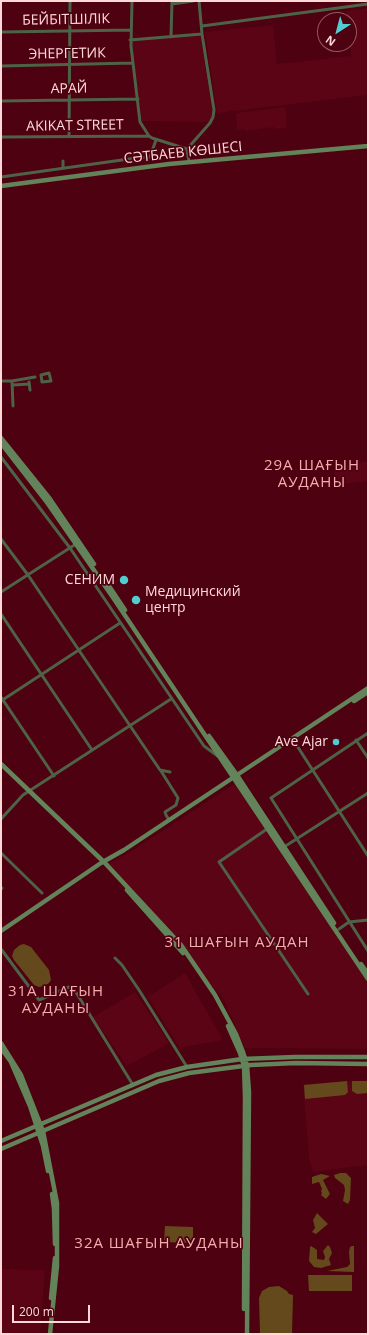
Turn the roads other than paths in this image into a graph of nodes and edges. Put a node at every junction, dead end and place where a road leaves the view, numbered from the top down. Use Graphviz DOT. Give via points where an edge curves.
graph roads {
  1 [pos="70,1"];
  2 [pos="132,1"];
  3 [pos="193,1"];
  4 [pos="199,1"];
  5 [pos="172,2"];
  6 [pos="368,4"];
  7 [pos="202,26"];
  8 [pos="131,30"];
  9 [pos="70,31"];
  10 [pos="1,32"];
  11 [pos="202,34"];
  12 [pos="171,37"];
  13 [pos="130,40"];
  14 [pos="133,63"];
  15 [pos="69,65"];
  16 [pos="1,66"];
  17 [pos="138,99"];
  18 [pos="70,100"];
  19 [pos="1,101"];
  20 [pos="149,136"];
  21 [pos="1,137"];
  22 [pos="69,137"];
  23 [pos="156,140"];
  24 [pos="368,146"];
  25 [pos="187,149"];
  26 [pos="63,161"];
  27 [pos="189,162"];
  28 [pos="63,168"];
  29 [pos="1,177"];
  30 [pos="1,186"];
  31 [pos="35,377"];
  32 [pos="27,379"];
  33 [pos="1,381"];
  34 [pos="12,381"];
  35 [pos="29,384"];
  36 [pos="12,385"];
  37 [pos="30,390"];
  38 [pos="13,406"];
  39 [pos="1,440"];
  40 [pos="1,457"];
  41 [pos="1,539"];
  42 [pos="78,543"];
  43 [pos="70,548"];
  44 [pos="28,575"];
  45 [pos="1,592"];
  46 [pos="1,614"];
  47 [pos="120,623"];
  48 [pos="78,651"];
  49 [pos="41,675"];
  50 [pos="368,688"];
  51 [pos="368,692"];
  52 [pos="171,698"];
  53 [pos="2,699"];
  54 [pos="129,726"];
  55 [pos="368,733"];
  56 [pos="293,739"];
  57 [pos="356,740"];
  58 [pos="92,750"];
  59 [pos="221,757"];
  60 [pos="368,758"];
  61 [pos="1,764"];
  62 [pos="1,768"];
  63 [pos="160,770"];
  64 [pos="312,770"];
  65 [pos="170,772"];
  66 [pos="54,776"];
  67 [pos="236,778"];
  68 [pos="29,792"];
  69 [pos="368,793"];
  70 [pos="339,811"];
  71 [pos="1,819"];
  72 [pos="169,820"];
  73 [pos="269,828"];
  74 [pos="296,839"];
  75 [pos="282,848"];
  76 [pos="1,853"];
  77 [pos="368,856"];
  78 [pos="103,863"];
  79 [pos="42,893"];
  80 [pos="315,897"];
  81 [pos="368,920"];
  82 [pos="349,922"];
  83 [pos="339,930"];
  84 [pos="1,931"];
  85 [pos="1,934"];
  86 [pos="1,949"];
  87 [pos="368,951"];
  88 [pos="115,958"];
  89 [pos="368,974"];
  90 [pos="368,979"];
  91 [pos="308,994"];
  92 [pos="1,1043"];
  93 [pos="1,1048"];
  94 [pos="368,1057"];
  95 [pos="244,1059"];
  96 [pos="368,1064"];
  97 [pos="246,1065"];
  98 [pos="188,1067"];
  99 [pos="189,1073"];
  100 [pos="133,1085"];
  101 [pos="39,1125"];
  102 [pos="41,1131"];
  103 [pos="1,1141"];
  104 [pos="1,1149"];
  105 [pos="48,1334"];
  106 [pos="246,1334"];
  1 -- 9 [label="street"];
  2 -- 8 [label="street"];
  3 -- 5 [label="street"];
  4 -- 7 [label="street"];
  5 -- 12 [label="street"];
  6 -- 7 [label="street"];
  7 -- 11 [label="street"];
  8 -- 9 [label="street, БЕЙБІТШІЛІК"];
  8 -- 13 [label="street"];
  9 -- 10 [label="street, БЕЙБІТШІЛІК"];
  9 -- 15 [label="street"];
  11 -- 12 [label="street"];
  11 -- 25 [label="street" via="214,110 210,123"];
  12 -- 13 [label="street"];
  13 -- 14 [label="street"];
  14 -- 15 [label="street, ЭНЕРГЕТИК"];
  14 -- 17 [label="street"];
  15 -- 16 [label="street, ЭНЕРГЕТИК"];
  15 -- 18 [label="street"];
  17 -- 18 [label="street, АРАЙ"];
  17 -- 20 [label="street" via="140,122"];
  18 -- 19 [label="street, АРАЙ"];
  18 -- 22 [label="street"];
  20 -- 22 [label="street, AKIKAT STREET"];
  20 -- 23 [label="street"];
  21 -- 22 [label="street, AKIKAT STREET"];
  23 -- 25 [label="street"];
  23 -- 28 [label="street" via="150,157"];
  24 -- 27 [label="main road, СӘТБАЕВ КӨШЕСІ"];
  25 -- 27 [label="street"];
  26 -- 28 [label="street"];
  27 -- 30 [label="main road, СӘТБАЕВ КӨШЕСІ"];
  28 -- 29 [label="street"];
  31 -- 32 [label="street"];
  32 -- 34 [label="street"];
  32 -- 35 [label="street"];
  33 -- 34 [label="street"];
  34 -- 36 [label="street"];
  35 -- 36 [label="street"];
  35 -- 37 [label="street"];
  36 -- 38 [label="street"];
  39 -- 42 [label="main road" via="38,484"];
  40 -- 43 [label="street"];
  41 -- 44 [label="street"];
  42 -- 43 [label="street"];
  42 -- 59 [label="main road"];
  43 -- 44 [label="street"];
  43 -- 47 [label="street"];
  44 -- 45 [label="street"];
  44 -- 48 [label="street"];
  46 -- 49 [label="street"];
  47 -- 48 [label="street"];
  47 -- 52 [label="street"];
  48 -- 49 [label="street"];
  48 -- 54 [label="street"];
  49 -- 53 [label="street"];
  49 -- 58 [label="street"];
  50 -- 56 [label="main road"];
  51 -- 56 [label="main road"];
  52 -- 54 [label="street"];
  52 -- 59 [label="street" via="204,746"];
  53 -- 66 [label="street"];
  54 -- 58 [label="street"];
  54 -- 63 [label="street"];
  55 -- 57 [label="street"];
  56 -- 64 [label="street"];
  56 -- 67 [label="main road"];
  57 -- 60 [label="street"];
  57 -- 64 [label="street"];
  58 -- 66 [label="street"];
  59 -- 67 [label="main road"];
  61 -- 68 [label="main road"];
  62 -- 68 [label="main road"];
  63 -- 65 [label="street"];
  63 -- 72 [label="street" via="178,798 176,804 165,812"];
  64 -- 70 [label="street"];
  64 -- 74 [label="street" via="271,798"];
  66 -- 68 [label="street"];
  67 -- 72 [label="main road"];
  67 -- 73 [label="main road"];
  67 -- 78 [label="main road" via="132,847"];
  68 -- 71 [label="street" via="23,795"];
  68 -- 78 [label="main road"];
  69 -- 70 [label="street"];
  70 -- 74 [label="street"];
  70 -- 77 [label="street"];
  72 -- 78 [label="main road"];
  73 -- 75 [label="main road"];
  73 -- 91 [label="street" via="219,862"];
  74 -- 75 [label="street"];
  74 -- 82 [label="street"];
  75 -- 80 [label="main road"];
  76 -- 79 [label="street"];
  78 -- 84 [label="main road"];
  78 -- 85 [label="main road"];
  78 -- 95 [label="main road" via="181,945 236,1034"];
  80 -- 83 [label="main road"];
  80 -- 90 [label="main road"];
  81 -- 82 [label="street"];
  82 -- 83 [label="street"];
  82 -- 87 [label="street"];
  83 -- 89 [label="main road"];
  86 -- 100 [label="street" via="39,1000 69,987 74,989"];
  88 -- 98 [label="street" via="139,990"];
  92 -- 101 [label="main road" via="21,1075"];
  93 -- 101 [label="main road" via="11,1062"];
  94 -- 95 [label="main road"];
  95 -- 97 [label="main road"];
  95 -- 98 [label="main road"];
  96 -- 97 [label="main road"];
  97 -- 99 [label="main road"];
  97 -- 106 [label="main road" via="249,1099"];
  98 -- 99 [label="main road"];
  98 -- 100 [label="main road" via="156,1074"];
  99 -- 102 [label="main road" via="158,1081"];
  100 -- 101 [label="main road"];
  101 -- 102 [label="main road"];
  101 -- 103 [label="main road"];
  102 -- 104 [label="main road"];
  102 -- 105 [label="main road" via="58,1215 57,1266"];
}
